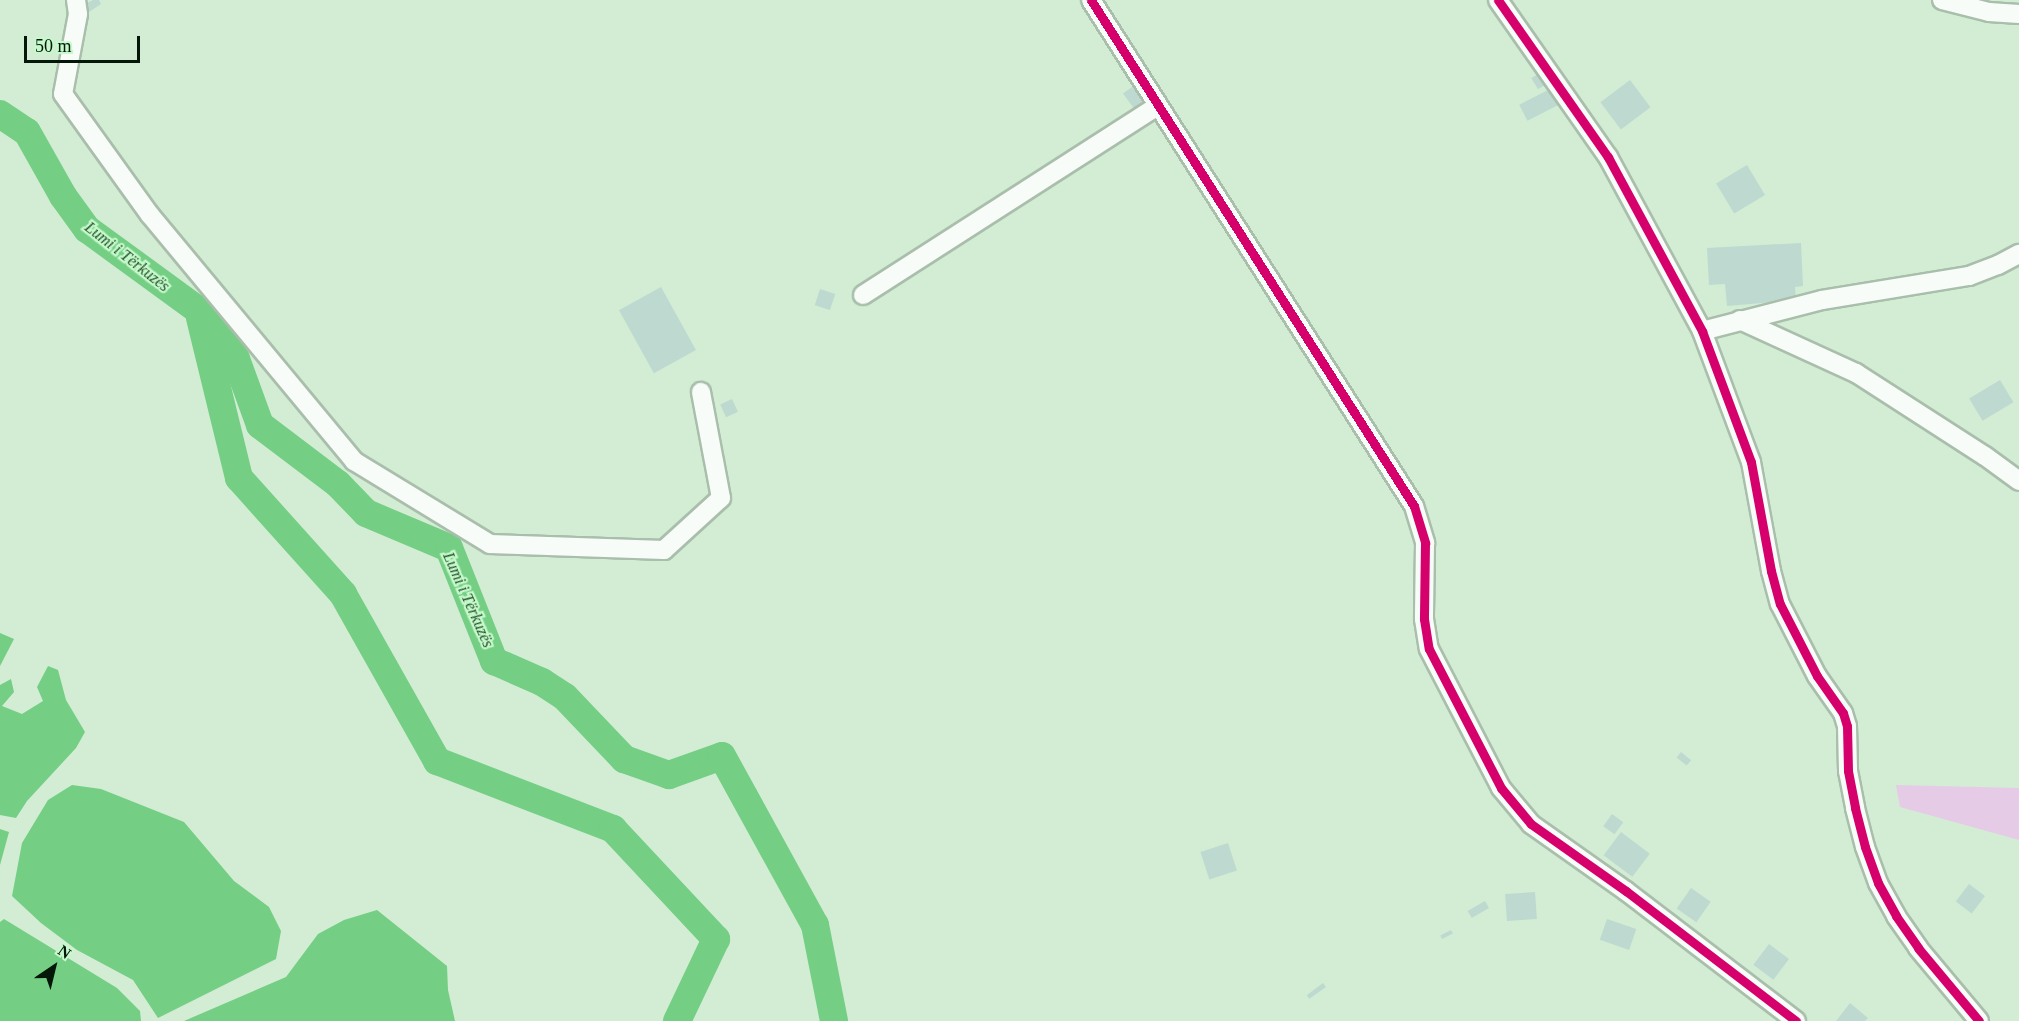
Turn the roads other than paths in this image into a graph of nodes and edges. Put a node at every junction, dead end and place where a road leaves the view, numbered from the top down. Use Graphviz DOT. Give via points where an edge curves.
graph roads {
  1 [pos="76,0"];
  2 [pos="1091,0"];
  3 [pos="1498,0"];
  4 [pos="1942,0"];
  5 [pos="2019,14"];
  6 [pos="1157,106"];
  7 [pos="2019,254"];
  8 [pos="863,295"];
  9 [pos="1740,320"];
  10 [pos="1702,331"];
  11 [pos="701,392"];
  12 [pos="2019,481"];
  13 [pos="1796,1021"];
  14 [pos="1979,1021"];
  1 -- 11 [label="street" via="78,14 63,94 150,215 354,461 490,544 663,550 721,498"];
  2 -- 6 [label="street"];
  3 -- 10 [label="street" via="1608,158"];
  4 -- 5 [label="street" via="1989,12"];
  6 -- 8 [label="street"];
  6 -- 13 [label="street" via="1187,147 1414,507 1425,543 1424,619 1429,649 1501,788 1531,824"];
  7 -- 9 [label="street" via="1969,276 1822,300"];
  9 -- 10 [label="street"];
  9 -- 12 [label="street" via="1856,374"];
  10 -- 14 [label="street" via="1751,462 1770,571 1780,604 1808,660 1843,712 1855,808 1878,883 1918,948"];
}
